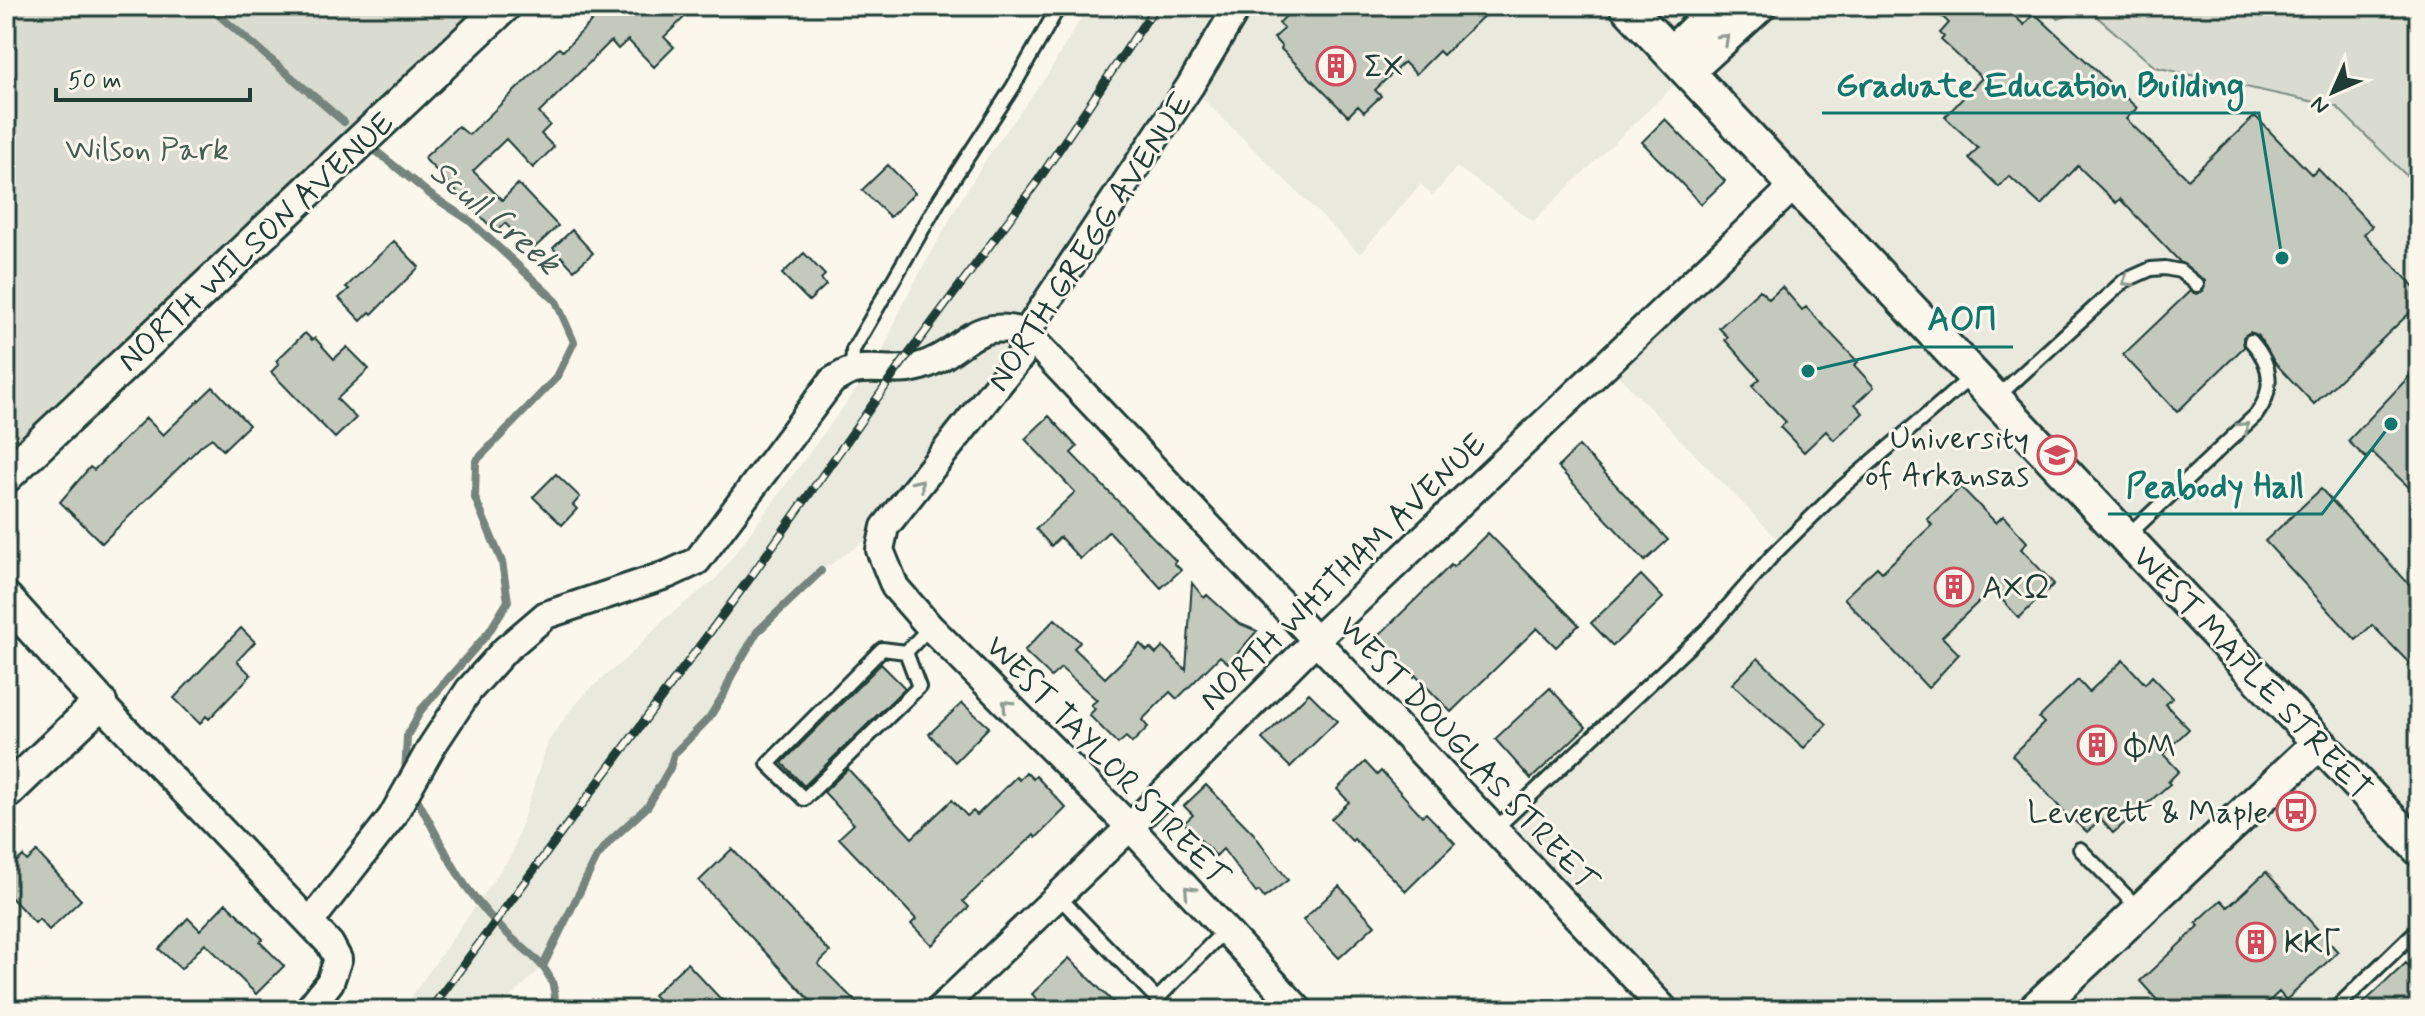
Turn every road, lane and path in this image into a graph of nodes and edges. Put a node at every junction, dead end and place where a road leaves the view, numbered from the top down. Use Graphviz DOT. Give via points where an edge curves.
graph roads {
  1 [pos="504,6"];
  2 [pos="1059,6"];
  3 [pos="1238,6"];
  4 [pos="1626,6"];
  5 [pos="1720,6"];
  6 [pos="1759,6"];
  7 [pos="1679,62"];
  8 [pos="1795,185"];
  9 [pos="2197,285"];
  10 [pos="1026,333"];
  11 [pos="2251,341"];
  12 [pos="852,370"];
  13 [pos="1973,375"];
  14 [pos="1995,398"];
  15 [pos="6,476"];
  16 [pos="2125,537"];
  17 [pos="880,550"];
  18 [pos="6,599"];
  19 [pos="930,627"];
  20 [pos="1316,640"];
  21 [pos="906,652"];
  22 [pos="100,703"];
  23 [pos="2319,743"];
  24 [pos="6,793"];
  25 [pos="1130,827"];
  26 [pos="1495,829"];
  27 [pos="2080,849"];
  28 [pos="2419,849"];
  29 [pos="1058,896"];
  30 [pos="2140,910"];
  31 [pos="310,922"];
  32 [pos="2419,928"];
  33 [pos="1225,930"];
  34 [pos="308,1010"];
  35 [pos="939,1010"];
  36 [pos="1299,1010"];
  37 [pos="1665,1010"];
  38 [pos="2034,1010"];
  39 [pos="2334,1010"];
  1 -- 15 [label="street, NORTH WILSON AVENUE"];
  2 -- 12 [label="lane" via="853,350"];
  3 -- 10 [label="street, NORTH GREGG AVENUE"];
  4 -- 7 [label="street, WEST MAPLE STREET"];
  5 -- 7 [label="street"];
  7 -- 6 [label="street, one-way"];
  7 -- 8 [label="street, WEST MAPLE STREET"];
  8 -- 13 [label="street, WEST MAPLE STREET"];
  8 -- 20 [label="street, NORTH WHITHAM AVENUE"];
  9 -- 14 [label="lane, one-way" via="2180,271 2165,268 2124,281"];
  10 -- 12 [label="street" via="991,326 919,367"];
  17 -- 10 [label="street, NORTH GREGG AVENUE, one-way" via="885,527 1020,357"];
  10 -- 20 [label="street, WEST DOUGLAS STREET"];
  16 -- 11 [label="lane, one-way" via="2264,405 2270,376"];
  12 -- 31 [label="street" via="832,381 697,561 546,615 505,650 469,690 392,817"];
  13 -- 14 [label="street, WEST MAPLE STREET"];
  13 -- 26 [label="lane" via="1839,490 1710,627"];
  14 -- 16 [label="street, WEST MAPLE STREET"];
  16 -- 23 [label="street, WEST MAPLE STREET"];
  17 -- 19 [label="street, WEST TAYLOR STREET" via="895,587"];
  18 -- 22 [label="street"];
  19 -- 21 [label="lane"];
  25 -- 19 [label="street, WEST TAYLOR STREET, one-way"];
  20 -- 25 [label="street, NORTH WHITHAM AVENUE"];
  20 -- 26 [label="street, WEST DOUGLAS STREET"];
  21 -- 21 [label="lane" via="882,649 768,764 804,799 919,687"];
  22 -- 24 [label="street"];
  22 -- 31 [label="street"];
  23 -- 28 [label="street, WEST MAPLE STREET"];
  23 -- 30 [label="street"];
  25 -- 29 [label="street, NORTH WHITHAM AVENUE"];
  33 -- 25 [label="street, WEST TAYLOR STREET, one-way"];
  26 -- 37 [label="street, WEST DOUGLAS STREET"];
  27 -- 30 [label="lane"];
  29 -- 33 [label="lane" via="1157,999"];
  29 -- 35 [label="street, NORTH WHITHAM AVENUE"];
  30 -- 38 [label="street"];
  31 -- 34 [label="street" via="338,959 330,982"];
  32 -- 39 [label="lane"];
  33 -- 36 [label="street, WEST TAYLOR STREET"];
}
